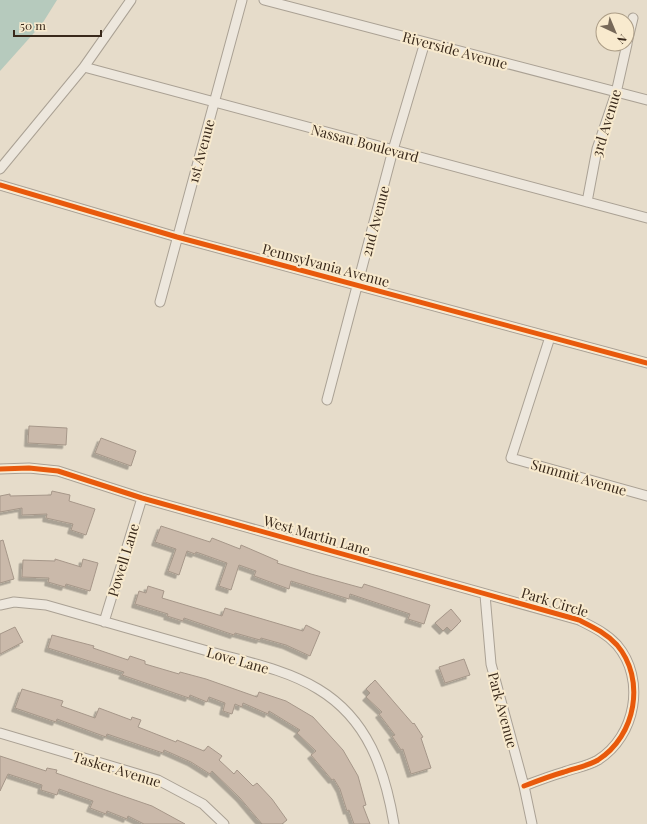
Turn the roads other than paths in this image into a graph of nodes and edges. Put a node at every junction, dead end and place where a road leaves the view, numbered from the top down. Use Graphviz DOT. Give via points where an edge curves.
graph roads {
  1 [pos="131,0"];
  2 [pos="242,0"];
  3 [pos="264,0"];
  4 [pos="425,42"];
  5 [pos="625,52"];
  6 [pos="84,67"];
  7 [pos="616,93"];
  8 [pos="647,100"];
  9 [pos="214,102"];
  10 [pos="394,150"];
  11 [pos="0,169"];
  12 [pos="0,185"];
  13 [pos="587,202"];
  14 [pos="647,218"];
  15 [pos="177,237"];
  16 [pos="358,286"];
  17 [pos="160,302"];
  18 [pos="550,337"];
  19 [pos="647,363"];
  20 [pos="326,400"];
  21 [pos="0,469"];
  22 [pos="647,496"];
  23 [pos="142,498"];
  24 [pos="485,595"];
  25 [pos="0,605"];
  26 [pos="104,622"];
  27 [pos="0,733"];
  28 [pos="524,786"];
  29 [pos="224,824"];
  30 [pos="394,824"];
  31 [pos="532,824"];
  1 -- 6 [label="street"];
  2 -- 9 [label="street, 1st Avenue"];
  3 -- 4 [label="street, Riverside Avenue"];
  4 -- 7 [label="street, Riverside Avenue"];
  4 -- 10 [label="street, 2nd Avenue"];
  5 -- 7 [label="street, 3rd Avenue"];
  6 -- 9 [label="street, Nassau Boulevard"];
  6 -- 11 [label="street"];
  7 -- 8 [label="street, Riverside Avenue"];
  7 -- 13 [label="street, 3rd Avenue" via="597,149"];
  9 -- 10 [label="street, Nassau Boulevard"];
  9 -- 15 [label="street, 1st Avenue"];
  10 -- 13 [label="street, Nassau Boulevard"];
  10 -- 16 [label="street, 2nd Avenue"];
  12 -- 15 [label="street, Pennsylvania Avenue"];
  13 -- 14 [label="street, Nassau Boulevard"];
  15 -- 16 [label="street, Pennsylvania Avenue"];
  15 -- 17 [label="street, 1st Avenue"];
  16 -- 18 [label="street, Pennsylvania Avenue"];
  16 -- 20 [label="street, 2nd Avenue"];
  18 -- 19 [label="street, Pennsylvania Avenue"];
  18 -- 22 [label="street, Summit Avenue" via="511,458"];
  21 -- 23 [label="street, West Martin Lane" via="58,471"];
  23 -- 24 [label="street, West Martin Lane"];
  23 -- 26 [label="street, Powell Lane"];
  24 -- 28 [label="street, Park Avenue" via="491,664"];
  24 -- 28 [label="street, Park Circle" via="593,626 618,646 633,677 634,697 629,722 618,742 609,751 585,766"];
  25 -- 26 [label="street, Love Lane" via="14,602 34,603"];
  26 -- 30 [label="street, Love Lane" via="264,667 289,675 321,691 343,708 371,745 377,757"];
  27 -- 29 [label="street, Tasker Avenue" via="158,780 203,804"];
  28 -- 31 [label="street, Park Avenue"];
}
